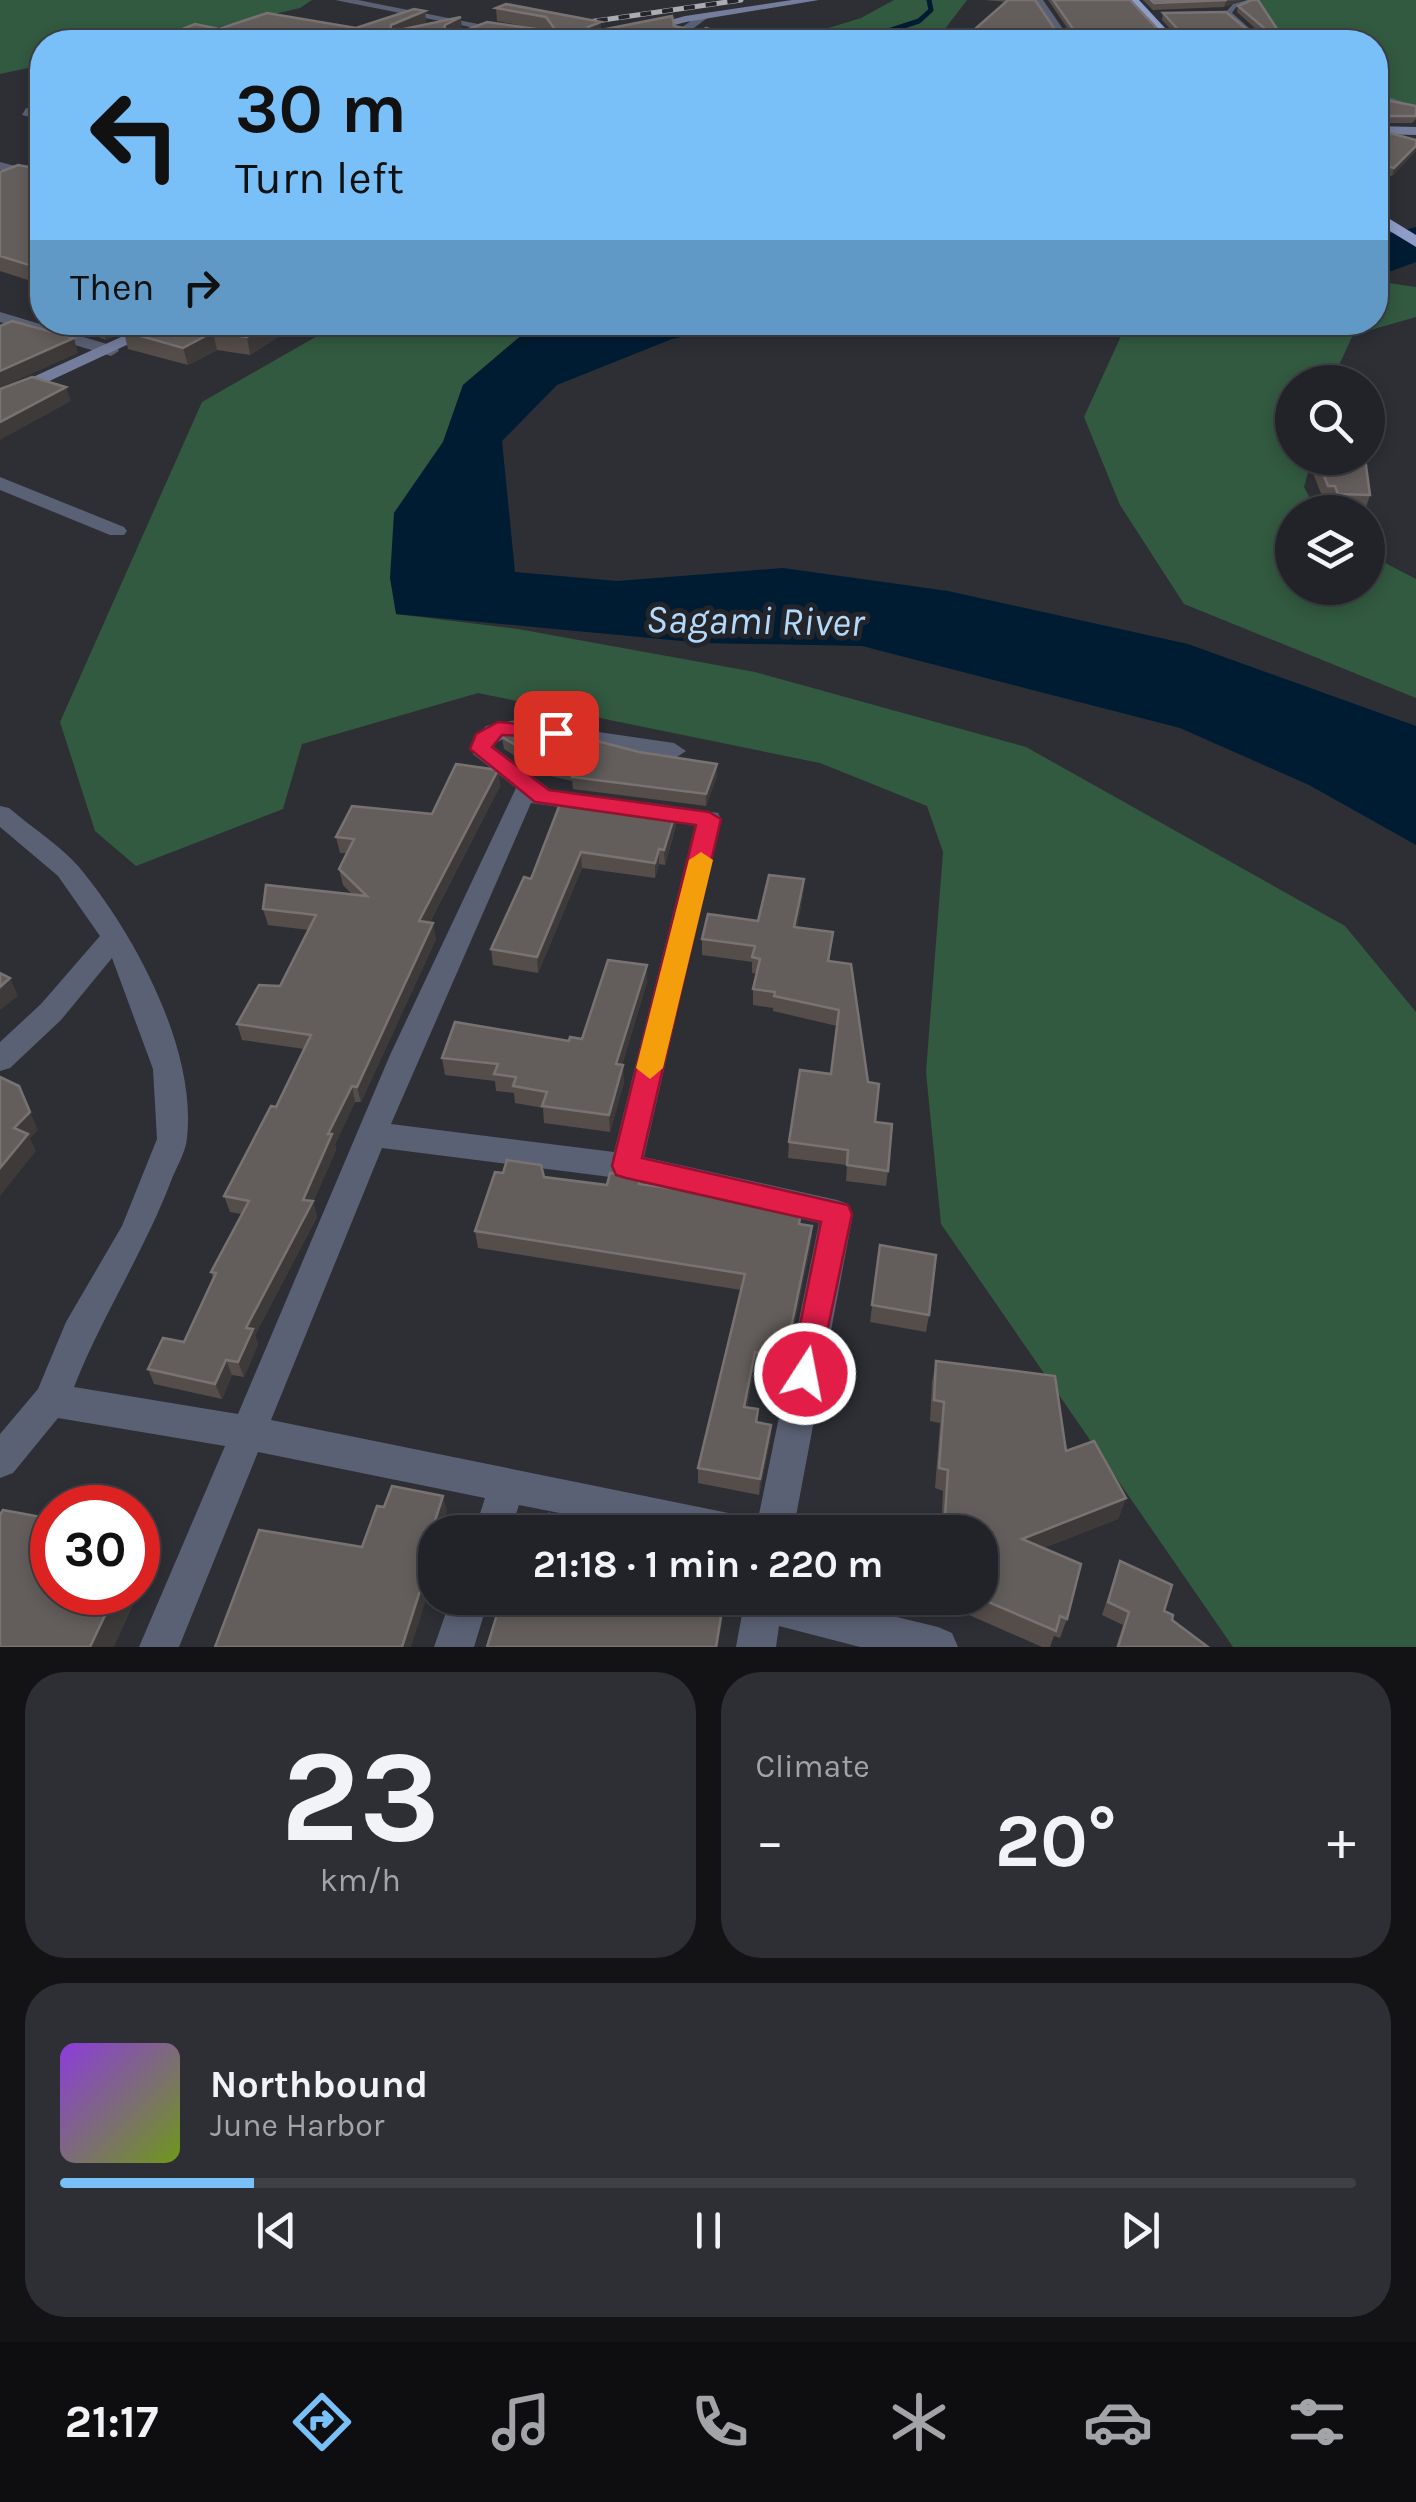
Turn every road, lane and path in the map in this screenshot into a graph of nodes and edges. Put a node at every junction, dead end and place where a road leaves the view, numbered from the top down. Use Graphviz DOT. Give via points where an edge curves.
graph roads {
  1 [pos="340,0"];
  2 [pos="718,0"];
  3 [pos="814,0"];
  4 [pos="1038,0"];
  5 [pos="1132,0"];
  6 [pos="1255,0"];
  7 [pos="723,13"];
  8 [pos="1228,13"];
  9 [pos="1144,14"];
  10 [pos="1161,14"];
  11 [pos="1212,14"];
  12 [pos="705,16"];
  13 [pos="451,20"];
  14 [pos="487,26"];
  15 [pos="434,28"];
  16 [pos="502,29"];
  17 [pos="479,30"];
  18 [pos="647,30"];
  19 [pos="685,30"];
  20 [pos="1059,30"];
  21 [pos="1160,30"];
  22 [pos="1248,30"];
  23 [pos="1388,99"];
  24 [pos="1416,110"];
  25 [pos="26,112"];
  26 [pos="30,113"];
  27 [pos="1388,131"];
  28 [pos="1416,132"];
  29 [pos="0,166"];
  30 [pos="30,173"];
  31 [pos="1388,224"];
  32 [pos="1416,242"];
  33 [pos="0,316"];
  34 [pos="30,325"];
  35 [pos="61,335"];
  36 [pos="143,335"];
  37 [pos="112,351"];
  38 [pos="0,399"];
  39 [pos="0,483"];
  40 [pos="117,531"];
  41 [pos="674,751"];
  42 [pos="543,796"];
  43 [pos="0,814"];
  44 [pos="114,936"];
  45 [pos="0,1060"];
  46 [pos="373,1134"];
  47 [pos="626,1166"];
  48 [pos="51,1400"];
  49 [pos="250,1434"];
  50 [pos="0,1461"];
  51 [pos="507,1485"];
  52 [pos="497,1515"];
  53 [pos="659,1515"];
  54 [pos="777,1515"];
  55 [pos="464,1615"];
  56 [pos="761,1615"];
  57 [pos="820,1615"];
  58 [pos="159,1647"];
  59 [pos="454,1647"];
  60 [pos="756,1647"];
  61 [pos="938,1647"];
  1 -- 13 [label="street"];
  2 -- 7 [label="street"];
  3 -- 7 [label="main road"];
  4 -- 20 [label="street"];
  5 -- 9 [label="highway"];
  6 -- 8 [label="lane" via="1235,4"];
  7 -- 12 [label="main road"];
  8 -- 11 [label="lane"];
  8 -- 22 [label="lane"];
  9 -- 10 [label="lane"];
  9 -- 21 [label="highway"];
  12 -- 18 [label="main road"];
  12 -- 19 [label="street"];
  13 -- 14 [label="street"];
  13 -- 15 [label="street"];
  14 -- 16 [label="street"];
  14 -- 17 [label="street"];
  23 -- 24 [label="lane"];
  25 -- 26 [label="street"];
  27 -- 28 [label="main road"];
  29 -- 30 [label="street"];
  31 -- 32 [label="highway"];
  33 -- 34 [label="street"];
  35 -- 37 [label="street"];
  36 -- 37 [label="main road"];
  37 -- 38 [label="main road"];
  39 -- 40 [label="street"];
  41 -- 42 [label="street" via="516,727 484,738 481,749"];
  42 -- 46 [label="street" via="523,794"];
  42 -- 47 [label="street" via="709,819"];
  43 -- 44 [label="street" via="67,870"];
  44 -- 45 [label="street"];
  44 -- 48 [label="street" via="135,974 168,1069 172,1139 136,1231 78,1333"];
  46 -- 47 [label="street"];
  46 -- 49 [label="street"];
  47 -- 54 [label="street" via="838,1214"];
  48 -- 49 [label="street"];
  48 -- 50 [label="street"];
  49 -- 51 [label="street"];
  49 -- 58 [label="street"];
  51 -- 52 [label="street"];
  51 -- 53 [label="street"];
  55 -- 59 [label="street"];
  56 -- 60 [label="street"];
  57 -- 61 [label="street"];
}
